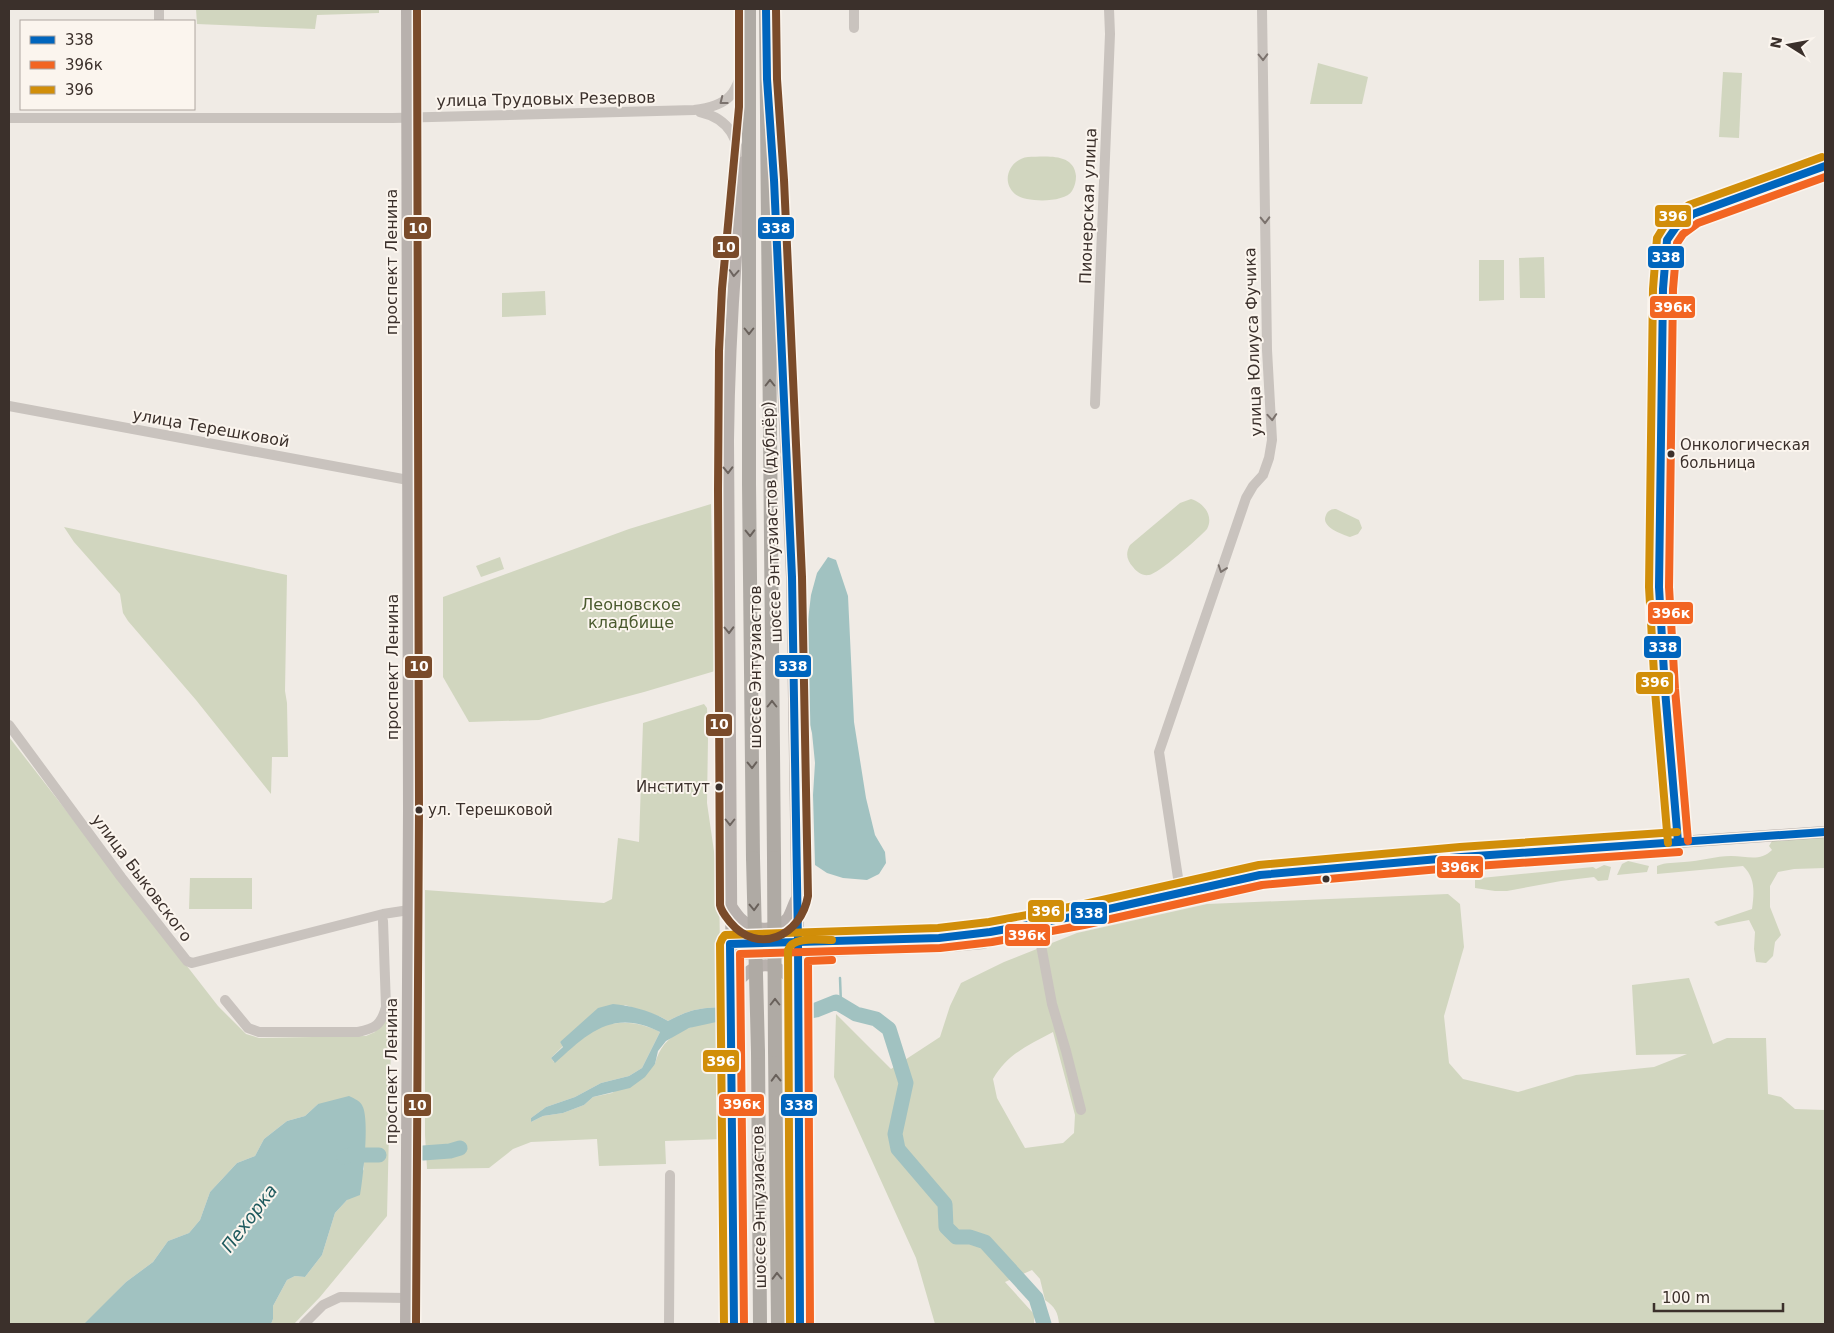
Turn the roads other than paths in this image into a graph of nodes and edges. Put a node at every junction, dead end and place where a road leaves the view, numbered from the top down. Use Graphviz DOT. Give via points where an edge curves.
graph roads {
  1 [pos="407,9"];
  2 [pos="749,9"];
  3 [pos="766,9"];
  4 [pos="854,9"];
  5 [pos="1109,9"];
  6 [pos="1262,9"];
  7 [pos="854,28"];
  8 [pos="749,42"];
  9 [pos="767,79"];
  10 [pos="749,107"];
  11 [pos="694,110"];
  12 [pos="160,113"];
  13 [pos="407,117"];
  14 [pos="9,118"];
  15 [pos="1825,166"];
  16 [pos="743,172"];
  17 [pos="1095,404"];
  18 [pos="9,406"];
  19 [pos="408,480"];
  20 [pos="9,725"];
  21 [pos="1825,832"];
  22 [pos="1678,842"];
  23 [pos="1180,891"];
  24 [pos="798,896"];
  25 [pos="730,905"];
  26 [pos="409,910"];
  27 [pos="1082,915"];
  28 [pos="383,920"];
  29 [pos="1038,929"];
  30 [pos="798,946"];
  31 [pos="730,949"];
  32 [pos="798,994"];
  33 [pos="731,997"];
  34 [pos="225,1000"];
  35 [pos="1081,1110"];
  36 [pos="670,1175"];
  37 [pos="407,1298"];
  38 [pos="304,1324"];
  39 [pos="406,1324"];
  40 [pos="669,1324"];
  41 [pos="734,1324"];
  42 [pos="760,1324"];
  43 [pos="778,1324"];
  44 [pos="800,1324"];
  1 -- 13 [label="main road, проспект Ленина"];
  2 -- 8 [label="highway, шоссе Энтузиастов"];
  3 -- 9 [label="highway, шоссе Энтузиастов"];
  4 -- 7 [label="street"];
  5 -- 17 [label="street, Пионерская улица"];
  6 -- 23 [label="street, улица Юлиуса Фучика, one-way" via="1267,350 1272,440 1263,474 1246,498 1159,752"];
  8 -- 10 [label="highway, шоссе Энтузиастов"];
  8 -- 11 [label="street, улица Трудовых Резервов, one-way" via="742,71 727,100 715,107"];
  9 -- 24 [label="main road, шоссе Энтузиастов (дублёр)" via="792,578"];
  43 -- 9 [label="highway, шоссе Энтузиастов, one-way, bridge"];
  10 -- 16 [label="main road"];
  10 -- 42 [label="highway, шоссе Энтузиастов, one-way, bridge" via="749,484"];
  11 -- 13 [label="street, улица Трудовых Резервов"];
  11 -- 16 [label="street, улица Трудовых Резервов" via="710,114 727,126 740,152"];
  12 -- 13 [label="street, улица Трудовых Резервов"];
  12 -- 14 [label="street, улица Трудовых Резервов"];
  13 -- 19 [label="main road, проспект Ленина"];
  15 -- 22 [label="street" via="1693,214 1676,227 1667,240 1663,289 1659,587"];
  16 -- 25 [label="main road, one-way" via="730,347 728,441"];
  18 -- 19 [label="street, улица Терешковой"];
  19 -- 26 [label="main road, проспект Ленина"];
  20 -- 26 [label="street, улица Быковского" via="187,961 192,963 386,913"];
  21 -- 22 [label="main road"];
  22 -- 23 [label="main road" via="1260,874"];
  23 -- 27 [label="main road"];
  24 -- 25 [label="main road" via="788,918 769,929 747,924"];
  24 -- 30 [label="main road, шоссе Энтузиастов (дублёр)"];
  25 -- 31 [label="main road"];
  26 -- 37 [label="main road, проспект Ленина"];
  27 -- 29 [label="main road"];
  27 -- 30 [label="main road" via="939,938"];
  28 -- 34 [label="street" via="386,1007 382,1020 372,1029 358,1032 259,1032 248,1028"];
  29 -- 30 [label="main road" via="962,946"];
  29 -- 35 [label="street" via="1052,1004"];
  30 -- 31 [label="main road"];
  30 -- 32 [label="main road, шоссе Энтузиастов (дублёр)"];
  31 -- 33 [label="main road"];
  32 -- 33 [label="main road" via="786,973 765,966 748,971 740,978"];
  32 -- 44 [label="main road, шоссе Энтузиастов (дублёр)"];
  33 -- 41 [label="main road"];
  36 -- 40 [label="street"];
  37 -- 38 [label="street" via="340,1296 323,1305"];
  37 -- 39 [label="main road, проспект Ленина"];
}
